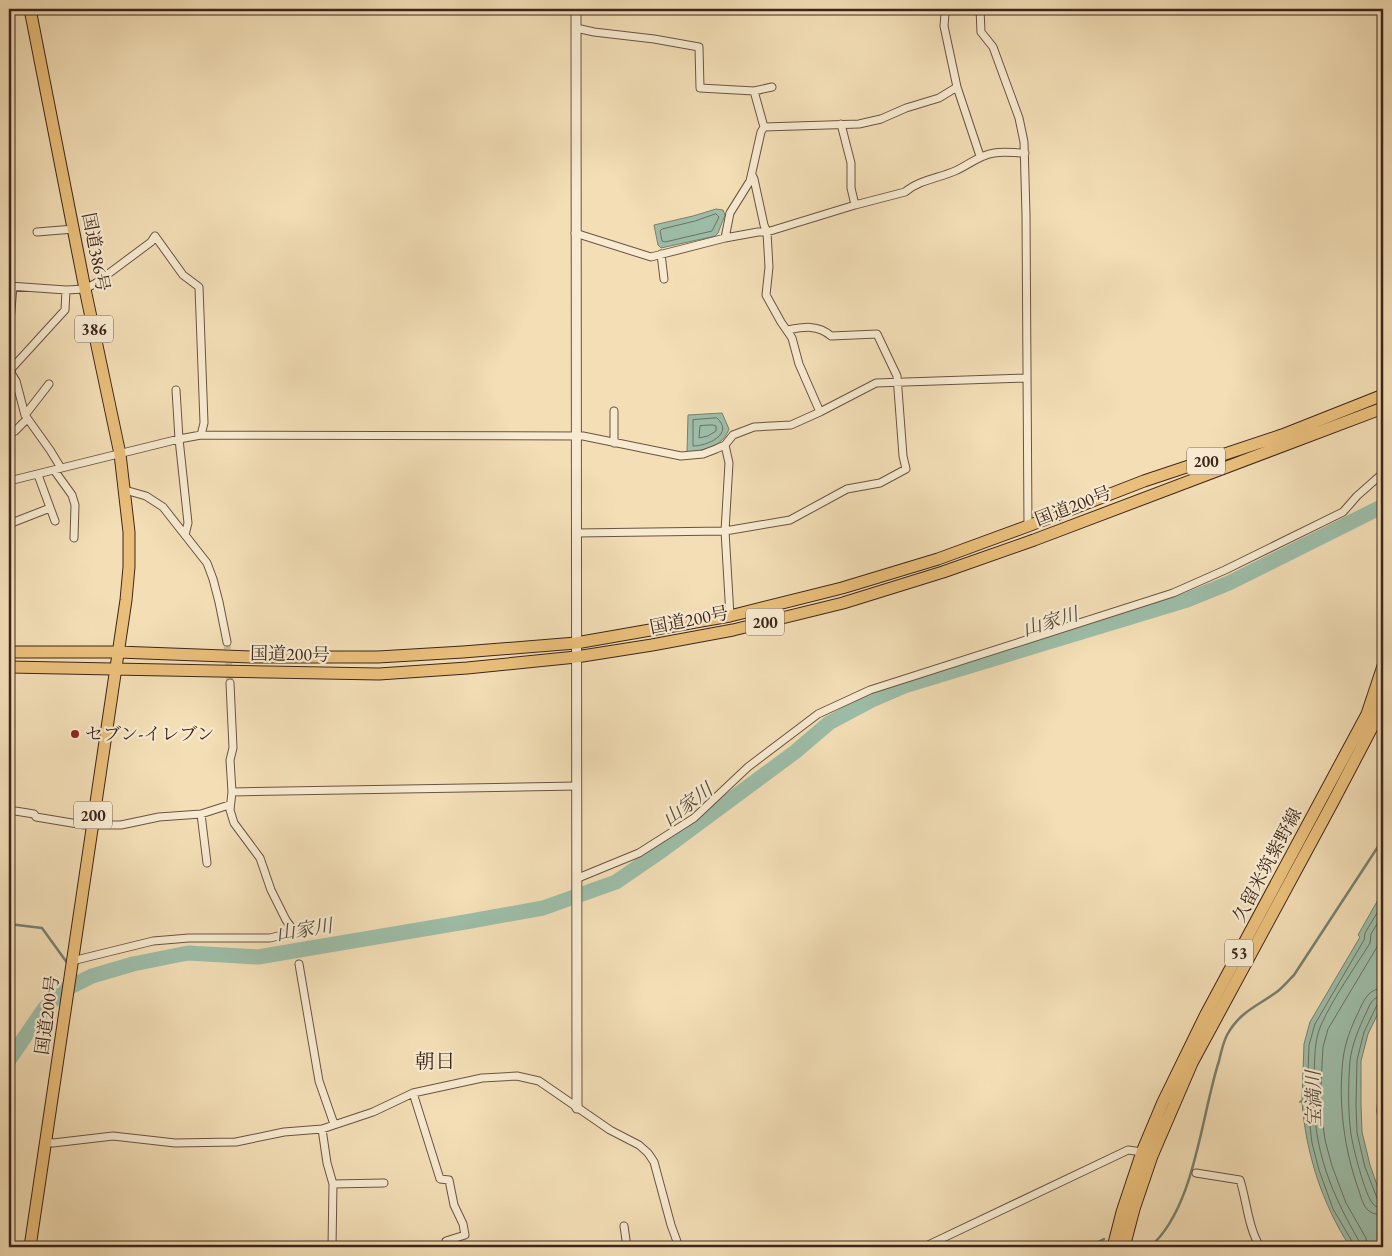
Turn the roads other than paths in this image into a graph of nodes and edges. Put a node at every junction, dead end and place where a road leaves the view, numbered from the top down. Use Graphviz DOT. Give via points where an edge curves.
graph roads {
  1 [pos="30,9"];
  2 [pos="576,9"];
  3 [pos="948,9"];
  4 [pos="980,9"];
  5 [pos="576,28"];
  6 [pos="772,87"];
  7 [pos="957,87"];
  8 [pos="754,91"];
  9 [pos="841,124"];
  10 [pos="764,127"];
  11 [pos="1025,153"];
  12 [pos="980,156"];
  13 [pos="752,175"];
  14 [pos="856,205"];
  15 [pos="74,229"];
  16 [pos="37,232"];
  17 [pos="767,232"];
  18 [pos="575,234"];
  19 [pos="725,238"];
  20 [pos="661,254"];
  21 [pos="664,279"];
  22 [pos="11,286"];
  23 [pos="85,289"];
  24 [pos="66,290"];
  25 [pos="787,330"];
  26 [pos="9,334"];
  27 [pos="10,373"];
  28 [pos="1027,378"];
  29 [pos="898,381"];
  30 [pos="49,384"];
  31 [pos="176,390"];
  32 [pos="1383,395"];
  33 [pos="1383,408"];
  34 [pos="614,411"];
  35 [pos="820,412"];
  36 [pos="26,417"];
  37 [pos="9,434"];
  38 [pos="202,435"];
  39 [pos="576,436"];
  40 [pos="179,439"];
  41 [pos="614,443"];
  42 [pos="725,445"];
  43 [pos="120,454"];
  44 [pos="57,469"];
  45 [pos="1383,473"];
  46 [pos="38,475"];
  47 [pos="9,481"];
  48 [pos="125,490"];
  49 [pos="50,508"];
  50 [pos="55,521"];
  51 [pos="9,524"];
  52 [pos="1028,526"];
  53 [pos="725,531"];
  54 [pos="576,533"];
  55 [pos="185,535"];
  56 [pos="74,538"];
  57 [pos="730,616"];
  58 [pos="227,642"];
  59 [pos="576,643"];
  60 [pos="9,652"];
  61 [pos="118,652"];
  62 [pos="576,657"];
  63 [pos="1383,666"];
  64 [pos="9,667"];
  65 [pos="115,668"];
  66 [pos="230,684"];
  67 [pos="1383,700"];
  68 [pos="577,786"];
  69 [pos="232,792"];
  70 [pos="230,805"];
  71 [pos="9,810"];
  72 [pos="201,814"];
  73 [pos="92,826"];
  74 [pos="207,863"];
  75 [pos="578,878"];
  76 [pos="72,961"];
  77 [pos="299,964"];
  78 [pos="1383,1078"];
  79 [pos="413,1093"];
  80 [pos="578,1108"];
  81 [pos="1382,1112"];
  82 [pos="334,1124"];
  83 [pos="322,1129"];
  84 [pos="1383,1130"];
  85 [pos="46,1142"];
  86 [pos="1142,1152"];
  87 [pos="1196,1172"];
  88 [pos="384,1183"];
  89 [pos="333,1184"];
  90 [pos="624,1226"];
  91 [pos="30,1247"];
  92 [pos="332,1247"];
  93 [pos="446,1247"];
  94 [pos="627,1247"];
  95 [pos="679,1247"];
  96 [pos="924,1247"];
  97 [pos="1113,1247"];
  98 [pos="1124,1247"];
  99 [pos="1260,1247"];
  1 -- 15 [label="main road, 国道386号 / 386"];
  2 -- 5 [label="street"];
  3 -- 7 [label="street" via="944,26"];
  4 -- 11 [label="street" via="981,32 993,47 1019,118"];
  5 -- 8 [label="street" via="699,47 700,88"];
  5 -- 18 [label="street"];
  6 -- 8 [label="street"];
  7 -- 9 [label="street" via="939,98 882,118 859,124"];
  7 -- 12 [label="street"];
  8 -- 10 [label="street"];
  9 -- 10 [label="street"];
  9 -- 14 [label="street" via="851,163 851,188"];
  10 -- 13 [label="street"];
  11 -- 12 [label="street" via="996,152"];
  11 -- 28 [label="street"];
  12 -- 14 [label="street" via="956,171 932,178 905,192"];
  13 -- 17 [label="street"];
  13 -- 19 [label="street" via="730,213"];
  14 -- 17 [label="street"];
  15 -- 16 [label="street"];
  15 -- 23 [label="main road, 国道386号 / 386"];
  17 -- 19 [label="street"];
  17 -- 25 [label="street" via="769,267 766,295"];
  18 -- 20 [label="street" via="651,256"];
  18 -- 39 [label="street"];
  19 -- 20 [label="street"];
  20 -- 21 [label="street"];
  22 -- 24 [label="street"];
  22 -- 26 [label="street"];
  23 -- 24 [label="street"];
  23 -- 38 [label="street" via="156,236 183,276 199,287"];
  23 -- 43 [label="main road, 国道386号 / 386"];
  24 -- 27 [label="street" via="65,310"];
  25 -- 29 [label="street" via="807,326 826,330 831,336 877,334"];
  25 -- 35 [label="street"];
  27 -- 36 [label="street" via="16,381"];
  28 -- 29 [label="street"];
  28 -- 52 [label="street"];
  29 -- 35 [label="street" via="876,383"];
  29 -- 53 [label="street" via="906,469 880,483 847,490 790,520"];
  30 -- 36 [label="street"];
  31 -- 40 [label="street"];
  32 -- 52 [label="main road, 国道200号 / 200" via="1282,435 1144,481"];
  33 -- 62 [label="main road, 国道200号 / 200" via="1034,540 843,603 733,630"];
  34 -- 41 [label="street"];
  35 -- 42 [label="street" via="791,425 754,427 739,432"];
  36 -- 37 [label="street"];
  36 -- 44 [label="street" via="50,450"];
  38 -- 39 [label="street"];
  38 -- 40 [label="street"];
  39 -- 41 [label="street"];
  39 -- 54 [label="street"];
  40 -- 43 [label="street"];
  40 -- 55 [label="street" via="188,523"];
  41 -- 42 [label="street" via="680,456 703,454"];
  42 -- 53 [label="street" via="729,463"];
  43 -- 44 [label="street"];
  43 -- 48 [label="main road, 国道386号 / 386"];
  44 -- 46 [label="street"];
  44 -- 56 [label="street" via="75,505"];
  45 -- 75 [label="street" via="1343,512 1173,593 870,690 818,714 748,767 694,818 639,853"];
  46 -- 47 [label="street"];
  46 -- 49 [label="street"];
  48 -- 55 [label="street" via="146,496 163,507"];
  48 -- 61 [label="main road, 国道386号 / 386" via="129,567"];
  49 -- 50 [label="street"];
  49 -- 51 [label="street"];
  52 -- 57 [label="main road, 国道200号 / 200" via="842,588"];
  53 -- 54 [label="street"];
  53 -- 57 [label="street"];
  54 -- 59 [label="street"];
  55 -- 58 [label="street" via="207,563"];
  57 -- 59 [label="main road, 国道200号 / 200"];
  59 -- 61 [label="main road, 国道200号 / 200" via="378,657"];
  59 -- 62 [label="street"];
  60 -- 61 [label="main road, 国道200号 / 200"];
  61 -- 65 [label="main road, 国道200号 / 200"];
  62 -- 65 [label="main road, 国道200号 / 200" via="379,674"];
  62 -- 68 [label="street"];
  63 -- 86 [label="main road, 久留米筑紫野線 / 53" via="1367,714 1206,1014"];
  64 -- 65 [label="main road, 200"];
  65 -- 73 [label="main road, 国道200号 / 200"];
  66 -- 69 [label="street"];
  67 -- 98 [label="main road, 久留米筑紫野線 / 53" via="1334,802 1192,1063 1152,1156"];
  68 -- 69 [label="street"];
  68 -- 75 [label="street"];
  69 -- 70 [label="street"];
  70 -- 72 [label="street"];
  70 -- 76 [label="street" via="234,823 260,858 272,890 294,931 270,938 152,941"];
  71 -- 73 [label="street"];
  72 -- 73 [label="street"];
  72 -- 74 [label="street"];
  73 -- 76 [label="main road, 国道200号 / 200"];
  75 -- 80 [label="street"];
  76 -- 85 [label="main road, 国道200号 / 200"];
  77 -- 82 [label="street" via="318,1081"];
  78 -- 81 [label="street"];
  79 -- 80 [label="street" via="482,1078 517,1076 539,1081"];
  79 -- 82 [label="street" via="373,1112"];
  79 -- 93 [label="street" via="440,1179 449,1180 454,1205 463,1224 465,1235 446,1241"];
  80 -- 95 [label="street" via="648,1153 654,1162"];
  81 -- 84 [label="street"];
  82 -- 83 [label="street"];
  83 -- 85 [label="street" via="284,1132 236,1142 194,1144 113,1136"];
  83 -- 89 [label="street"];
  85 -- 91 [label="main road, 国道200号 / 200"];
  86 -- 96 [label="street" via="1128,1150"];
  86 -- 97 [label="main road, 久留米筑紫野線 / 53"];
  87 -- 99 [label="street" via="1240,1180"];
  88 -- 89 [label="street"];
  89 -- 92 [label="street"];
  90 -- 94 [label="street"];
}
